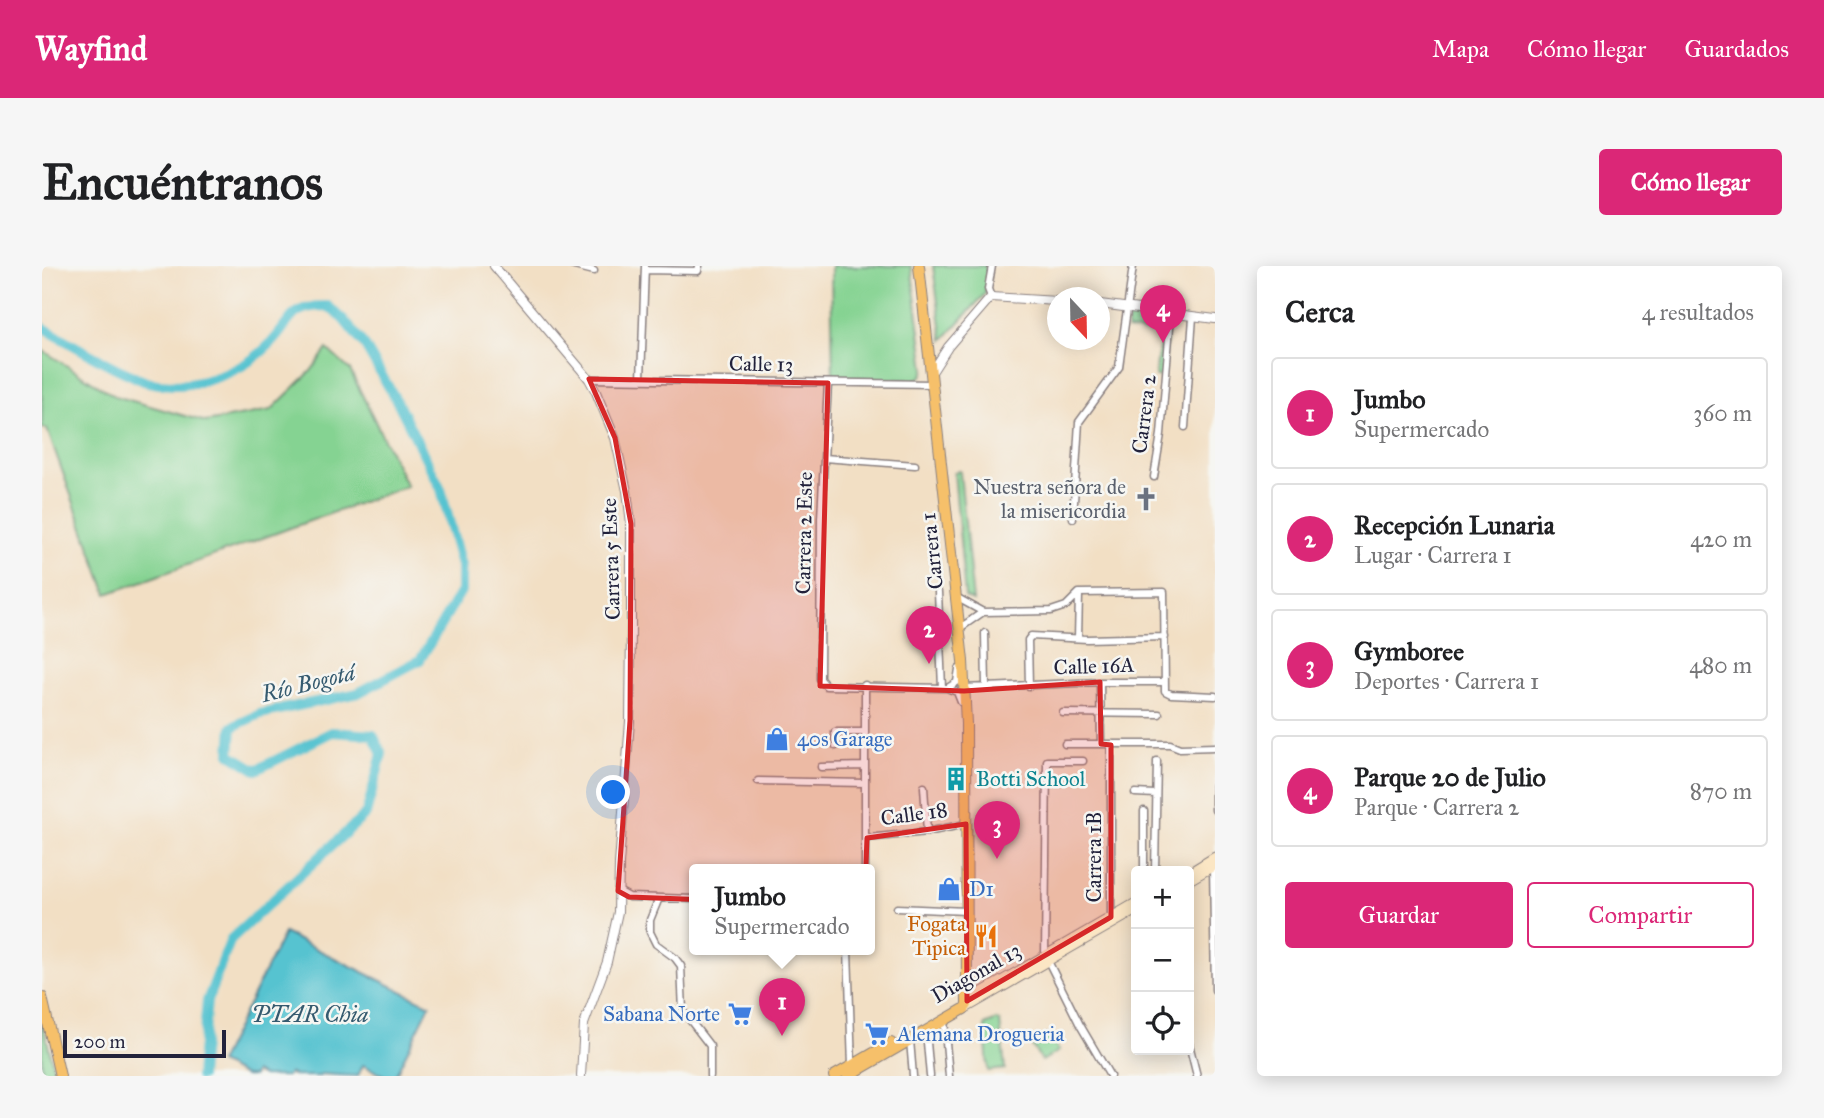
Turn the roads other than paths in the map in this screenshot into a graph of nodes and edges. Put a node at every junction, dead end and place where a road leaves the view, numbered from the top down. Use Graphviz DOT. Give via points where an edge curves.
graph roads {
  1 [pos="494,266"];
  2 [pos="574,266"];
  3 [pos="699,266"];
  4 [pos="919,266"];
  5 [pos="992,266"];
  6 [pos="645,268"];
  7 [pos="594,271"];
  8 [pos="1134,272"];
  9 [pos="987,291"];
  10 [pos="1047,299"];
  11 [pos="1110,305"];
  12 [pos="1128,306"];
  13 [pos="1171,314"];
  14 [pos="1193,317"];
  15 [pos="1215,319"];
  16 [pos="928,340"];
  17 [pos="948,347"];
  18 [pos="932,372"];
  19 [pos="589,379"];
  20 [pos="641,379"];
  21 [pos="828,383"];
  22 [pos="932,384"];
  23 [pos="1185,427"];
  24 [pos="824,458"];
  25 [pos="915,464"];
  26 [pos="1154,477"];
  27 [pos="1073,518"];
  28 [pos="938,592"];
  29 [pos="1079,593"];
  30 [pos="956,597"];
  31 [pos="983,612"];
  32 [pos="960,628"];
  33 [pos="985,633"];
  34 [pos="1165,637"];
  35 [pos="1078,638"];
  36 [pos="963,661"];
  37 [pos="1100,682"];
  38 [pos="1165,682"];
  39 [pos="865,685"];
  40 [pos="1029,686"];
  41 [pos="986,687"];
  42 [pos="945,688"];
  43 [pos="964,688"];
  44 [pos="1214,695"];
  45 [pos="1063,713"];
  46 [pos="1100,714"];
  47 [pos="1159,714"];
  48 [pos="966,724"];
  49 [pos="864,732"];
  50 [pos="1065,744"];
  51 [pos="1101,744"];
  52 [pos="1111,745"];
  53 [pos="836,746"];
  54 [pos="1215,747"];
  55 [pos="1083,761"];
  56 [pos="1157,761"];
  57 [pos="865,766"];
  58 [pos="821,767"];
  59 [pos="758,781"];
  60 [pos="865,783"];
  61 [pos="1215,785"];
  62 [pos="924,788"];
  63 [pos="1135,793"];
  64 [pos="1215,793"];
  65 [pos="1155,794"];
  66 [pos="1215,810"];
  67 [pos="1144,811"];
  68 [pos="967,824"];
  69 [pos="927,832"];
  70 [pos="867,838"];
  71 [pos="1214,863"];
  72 [pos="865,864"];
  73 [pos="1144,866"];
  74 [pos="1155,866"];
  75 [pos="1194,871"];
  76 [pos="1194,877"];
  77 [pos="618,891"];
  78 [pos="629,897"];
  79 [pos="659,898"];
  80 [pos="689,899"];
  81 [pos="619,905"];
  82 [pos="1131,906"];
  83 [pos="897,908"];
  84 [pos="967,911"];
  85 [pos="1131,913"];
  86 [pos="1111,917"];
  87 [pos="848,955"];
  88 [pos="1046,958"];
  89 [pos="1215,990"];
  90 [pos="42,997"];
  91 [pos="965,1005"];
  92 [pos="944,1020"];
  93 [pos="926,1031"];
  94 [pos="909,1040"];
  95 [pos="1192,1055"];
  96 [pos="850,1073"];
  97 [pos="60,1076"];
  98 [pos="581,1076"];
  99 [pos="710,1076"];
  100 [pos="834,1076"];
  101 [pos="913,1076"];
  102 [pos="930,1076"];
  103 [pos="949,1076"];
  104 [pos="1110,1076"];
  105 [pos="1197,1076"];
  1 -- 19 [label="street, Carrera 5 Este"];
  2 -- 7 [label="street"];
  3 -- 6 [label="street" via="698,271"];
  4 -- 16 [label="main road, Carrera 1"];
  5 -- 9 [label="street"];
  6 -- 20 [label="street"];
  8 -- 12 [label="street"];
  9 -- 10 [label="street"];
  9 -- 17 [label="street"];
  11 -- 12 [label="street"];
  12 -- 13 [label="street"];
  12 -- 27 [label="street" via="1118,370 1079,422"];
  13 -- 14 [label="street"];
  13 -- 26 [label="street, Carrera 2"];
  14 -- 15 [label="street"];
  14 -- 23 [label="street, Carrera 2"];
  16 -- 17 [label="street" via="937,349"];
  16 -- 18 [label="main road, Carrera 1"];
  17 -- 18 [label="street"];
  18 -- 22 [label="main road, Carrera 1"];
  19 -- 20 [label="street, Calle 13"];
  19 -- 77 [label="street, Carrera 5 Este" via="615,438 631,524 629,721"];
  20 -- 21 [label="street, Calle 13"];
  21 -- 22 [label="street, Calle 13"];
  21 -- 24 [label="street, Carrera 2 Este"];
  22 -- 30 [label="main road, Carrera 1"];
  24 -- 25 [label="street"];
  24 -- 39 [label="street, Carrera 2 Este" via="820,679 826,686"];
  28 -- 42 [label="street"];
  29 -- 31 [label="street" via="1054,611"];
  29 -- 34 [label="street" via="1164,592"];
  29 -- 35 [label="street"];
  30 -- 31 [label="street"];
  30 -- 32 [label="main road, Carrera 1"];
  31 -- 32 [label="street"];
  32 -- 36 [label="main road, Carrera 1"];
  33 -- 41 [label="street"];
  34 -- 35 [label="street"];
  34 -- 38 [label="street"];
  35 -- 40 [label="street" via="1029,636"];
  36 -- 42 [label="street" via="957,682"];
  36 -- 43 [label="main road, Carrera 1"];
  37 -- 38 [label="street, Calle 16A"];
  37 -- 40 [label="street, Calle 16A"];
  37 -- 46 [label="street"];
  38 -- 44 [label="street, Calle 16A" via="1167,693"];
  39 -- 42 [label="street"];
  39 -- 49 [label="street"];
  40 -- 41 [label="street, Calle 16A"];
  41 -- 43 [label="street, Calle 16A"];
  42 -- 48 [label="street" via="959,695"];
  43 -- 48 [label="main road, Carrera 1"];
  45 -- 46 [label="street"];
  46 -- 47 [label="street"];
  46 -- 51 [label="street"];
  48 -- 68 [label="main road, Carrera 1"];
  49 -- 53 [label="street" via="835,732"];
  49 -- 57 [label="street"];
  50 -- 51 [label="street"];
  51 -- 52 [label="street"];
  52 -- 54 [label="street"];
  52 -- 86 [label="street, Carrera 1B"];
  55 -- 88 [label="street" via="1046,761"];
  56 -- 65 [label="street"];
  57 -- 58 [label="street"];
  57 -- 60 [label="street"];
  59 -- 60 [label="street"];
  60 -- 70 [label="street"];
  61 -- 64 [label="street"];
  62 -- 69 [label="street"];
  63 -- 65 [label="street"];
  64 -- 66 [label="street"];
  65 -- 74 [label="street"];
  67 -- 73 [label="street"];
  68 -- 69 [label="street, Calle 18"];
  68 -- 84 [label="main road, Carrera 1"];
  69 -- 70 [label="street, Calle 18"];
  70 -- 72 [label="street"];
  71 -- 75 [label="main road"];
  71 -- 76 [label="main road"];
  71 -- 89 [label="street"];
  77 -- 78 [label="street"];
  77 -- 81 [label="street, Carrera 5 Este"];
  78 -- 79 [label="street"];
  78 -- 81 [label="street"];
  79 -- 80 [label="street"];
  79 -- 99 [label="street" via="650,932 653,941 681,966 683,1011 710,1045"];
  81 -- 98 [label="street, Carrera 5 Este" via="604,969 584,1024"];
  82 -- 86 [label="main road, Diagonal 13"];
  83 -- 84 [label="street"];
  84 -- 91 [label="main road, Carrera 1"];
  85 -- 88 [label="main road, Diagonal 13"];
  86 -- 88 [label="main road, Diagonal 13"];
  87 -- 96 [label="street"];
  88 -- 91 [label="main road, Diagonal 13"];
  88 -- 104 [label="street"];
  90 -- 97 [label="main road"];
  91 -- 92 [label="main road, Diagonal 13"];
  91 -- 96 [label="main road, Diagonal 13"];
  92 -- 93 [label="main road, Diagonal 13"];
  92 -- 103 [label="street"];
  93 -- 94 [label="main road, Diagonal 13"];
  93 -- 102 [label="street"];
  94 -- 96 [label="main road, Diagonal 13"];
  94 -- 101 [label="street"];
  95 -- 105 [label="street"];
  96 -- 100 [label="main road, Diagonal 13"];
}
